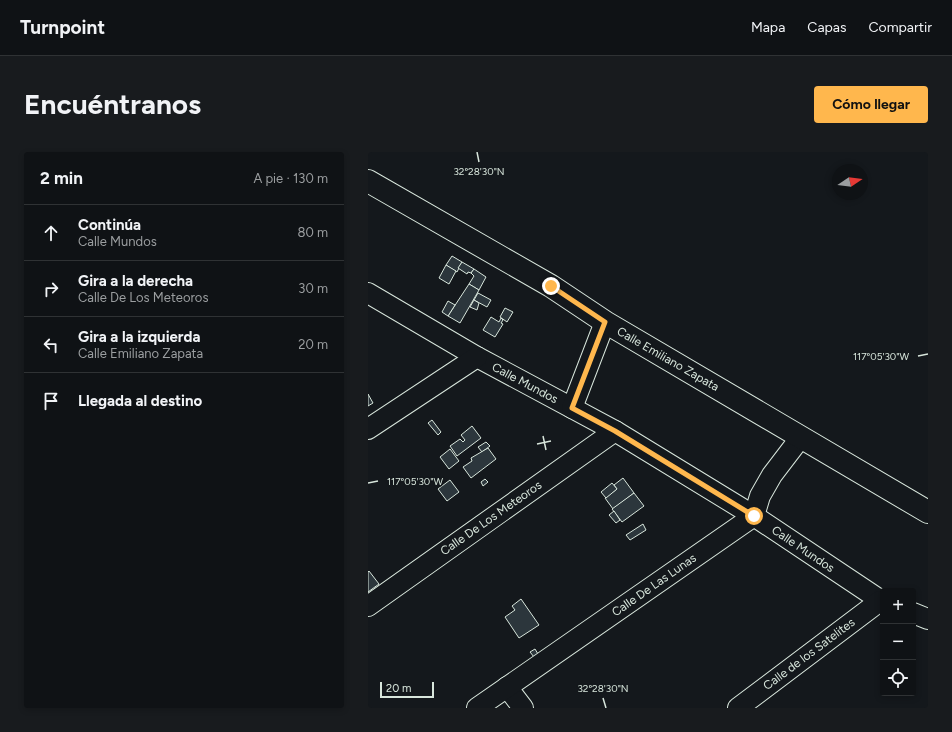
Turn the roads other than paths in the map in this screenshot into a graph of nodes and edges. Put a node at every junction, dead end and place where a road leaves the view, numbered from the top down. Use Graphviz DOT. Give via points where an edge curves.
graph roads {
  1 [pos="369,183"];
  2 [pos="368,293"];
  3 [pos="605,322"];
  4 [pos="477,357"];
  5 [pos="572,408"];
  6 [pos="368,429"];
  7 [pos="615,431"];
  8 [pos="802,437"];
  9 [pos="928,512"];
  10 [pos="754,516"];
  11 [pos="880,601"];
  12 [pos="880,603"];
  13 [pos="368,606"];
  14 [pos="916,614"];
  15 [pos="928,619"];
  16 [pos="507,687"];
  17 [pos="477,708"];
  18 [pos="523,708"];
  19 [pos="738,708"];
  1 -- 3 [label="main road, Calle Emiliano Zapata" via="551,286"];
  2 -- 4 [label="street, Calle Mundos"];
  3 -- 5 [label="street"];
  3 -- 8 [label="main road, Calle Emiliano Zapata"];
  4 -- 5 [label="street, Calle Mundos"];
  4 -- 6 [label="street"];
  5 -- 7 [label="street, Calle Mundos"];
  7 -- 10 [label="street, Calle Mundos"];
  7 -- 13 [label="street, Calle De Los Meteoros"];
  8 -- 9 [label="main road, Calle Emiliano Zapata"];
  8 -- 10 [label="street" via="772,475 760,496"];
  10 -- 11 [label="street, Calle Mundos"];
  10 -- 16 [label="street, Calle De Las Lunas"];
  12 -- 19 [label="street, Calle de los Satelites"];
  14 -- 15 [label="street"];
  16 -- 17 [label="street, Calle De Las Lunas"];
  16 -- 18 [label="street"];
}
